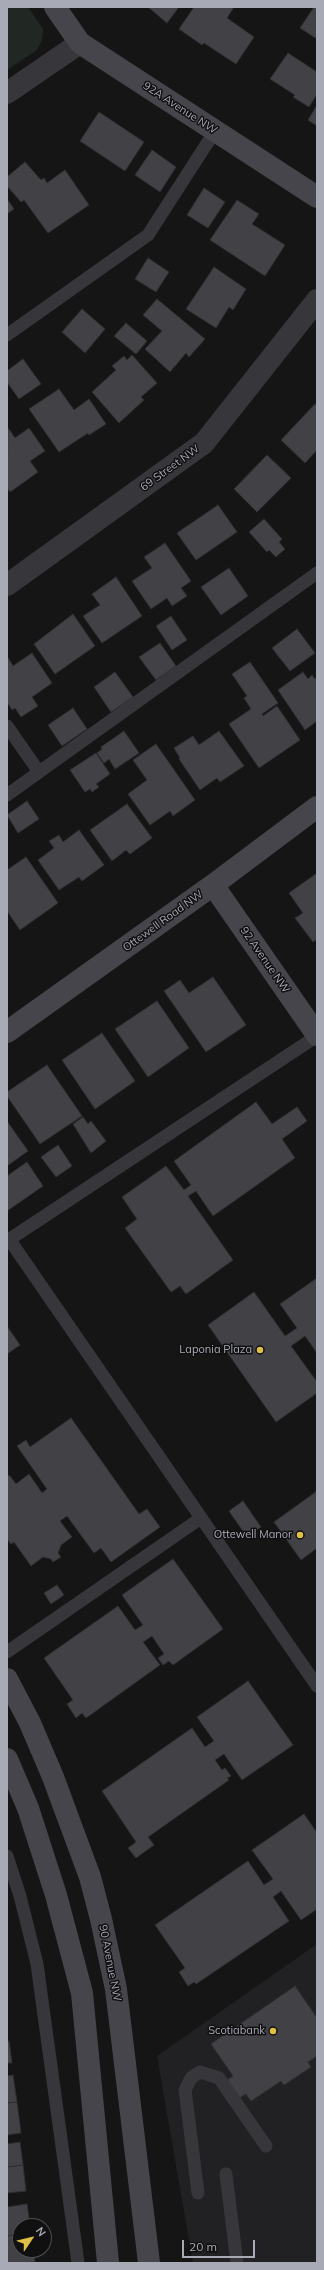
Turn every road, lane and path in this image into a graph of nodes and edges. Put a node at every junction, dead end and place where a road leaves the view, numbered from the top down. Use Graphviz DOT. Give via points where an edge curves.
graph roads {
  1 [pos="55,7"];
  2 [pos="80,43"];
  3 [pos="7,93"];
  4 [pos="215,131"];
  5 [pos="317,197"];
  6 [pos="317,300"];
  7 [pos="7,335"];
  8 [pos="317,572"];
  9 [pos="7,585"];
  10 [pos="7,726"];
  11 [pos="39,772"];
  12 [pos="7,795"];
  13 [pos="317,807"];
  14 [pos="213,885"];
  15 [pos="7,1032"];
  16 [pos="317,1036"];
  17 [pos="8,1240"];
  18 [pos="201,1518"];
  19 [pos="7,1652"];
  20 [pos="7,1679"];
  21 [pos="317,1686"];
  22 [pos="7,1759"];
  23 [pos="7,1856"];
  24 [pos="266,2146"];
  25 [pos="226,2174"];
  26 [pos="198,2193"];
  27 [pos="78,2263"];
  28 [pos="108,2263"];
  29 [pos="149,2263"];
  30 [pos="237,2263"];
  1 -- 2 [label="main road, 92A Avenue NW"];
  2 -- 3 [label="street"];
  2 -- 4 [label="main road, 92A Avenue NW"];
  4 -- 5 [label="main road, 92A Avenue NW"];
  4 -- 7 [label="lane" via="148,235"];
  6 -- 9 [label="street, 69 Street NW" via="204,443"];
  8 -- 11 [label="lane"];
  10 -- 11 [label="lane"];
  11 -- 12 [label="lane"];
  13 -- 14 [label="main road, Ottewell Road NW"];
  14 -- 15 [label="main road, Ottewell Road NW"];
  14 -- 16 [label="main road, 92 Avenue NW"];
  16 -- 17 [label="lane"];
  17 -- 18 [label="lane"];
  18 -- 19 [label="lane"];
  18 -- 21 [label="lane"];
  20 -- 29 [label="main road, 90 Avenue NW" via="53,1777 90,1877 101,1919 116,1989"];
  22 -- 28 [label="main road" via="30,1815 56,1895 82,1993"];
  23 -- 27 [label="lane" via="37,1964"];
  24 -- 26 [label="lane" via="219,2078 200,2072 191,2078 185,2090"];
  25 -- 30 [label="lane"];
}
